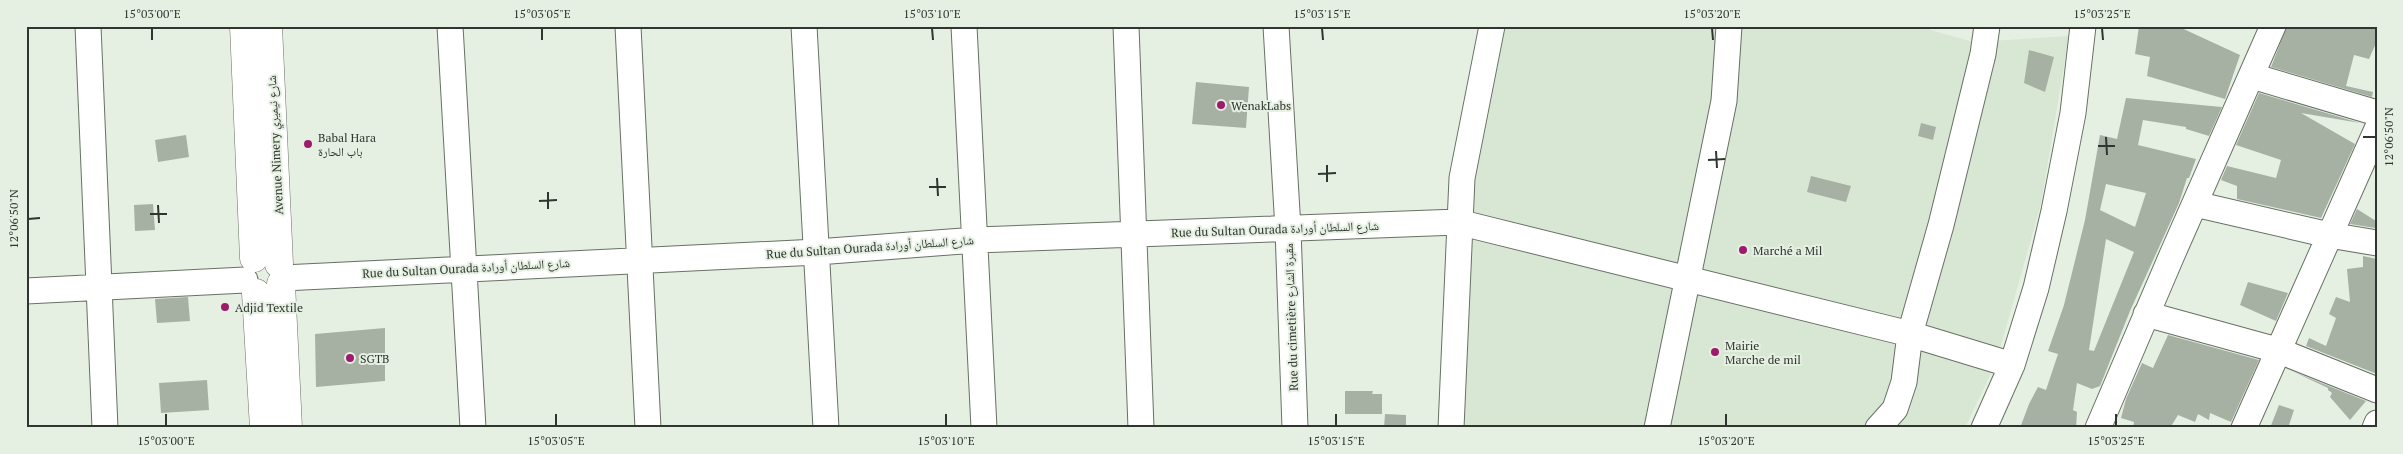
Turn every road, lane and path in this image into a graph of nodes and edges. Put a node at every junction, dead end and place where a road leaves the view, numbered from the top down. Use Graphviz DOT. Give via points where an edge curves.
graph roads {
  1 [pos="88,26"];
  2 [pos="244,26"];
  3 [pos="268,26"];
  4 [pos="450,26"];
  5 [pos="628,26"];
  6 [pos="804,26"];
  7 [pos="964,26"];
  8 [pos="1126,26"];
  9 [pos="1276,26"];
  10 [pos="1492,26"];
  11 [pos="1729,26"];
  12 [pos="1987,26"];
  13 [pos="2083,26"];
  14 [pos="2273,26"];
  15 [pos="2252,76"];
  16 [pos="2377,113"];
  17 [pos="2377,129"];
  18 [pos="2195,204"];
  19 [pos="1458,222"];
  20 [pos="1288,229"];
  21 [pos="1135,233"];
  22 [pos="2329,235"];
  23 [pos="976,240"];
  24 [pos="2377,243"];
  25 [pos="817,252"];
  26 [pos="641,259"];
  27 [pos="463,268"];
  28 [pos="266,276"];
  29 [pos="1688,280"];
  30 [pos="99,287"];
  31 [pos="26,291"];
  32 [pos="2146,314"];
  33 [pos="1910,334"];
  34 [pos="2277,350"];
  35 [pos="2012,365"];
  36 [pos="2377,390"];
  37 [pos="2377,422"];
  38 [pos="1661,424"];
  39 [pos="104,428"];
  40 [pos="264,428"];
  41 [pos="288,428"];
  42 [pos="473,428"];
  43 [pos="648,428"];
  44 [pos="826,428"];
  45 [pos="984,428"];
  46 [pos="1141,428"];
  47 [pos="1295,428"];
  48 [pos="1451,428"];
  49 [pos="1878,428"];
  50 [pos="1984,428"];
  51 [pos="2098,428"];
  52 [pos="2244,428"];
  53 [pos="2375,428"];
  1 -- 30 [label="street"];
  2 -- 28 [label="main road, Avenue Nimery شارع نيميري"];
  3 -- 28 [label="main road, Avenue Nimery شارع نيميري"];
  4 -- 27 [label="street"];
  5 -- 26 [label="street"];
  6 -- 25 [label="street"];
  7 -- 23 [label="street"];
  8 -- 21 [label="street"];
  9 -- 20 [label="street, Rue du cimetière مقبرة الشارع"];
  10 -- 19 [label="street" via="1462,178"];
  11 -- 29 [label="street" via="1724,101"];
  12 -- 33 [label="street" via="1941,225"];
  13 -- 35 [label="street" via="2073,113 2054,211 2036,288"];
  14 -- 15 [label="street"];
  15 -- 16 [label="street"];
  15 -- 18 [label="street"];
  17 -- 22 [label="street"];
  18 -- 22 [label="street"];
  18 -- 32 [label="street"];
  19 -- 20 [label="street, Rue du Sultan Ourada شارع السلطان أورادة"];
  19 -- 29 [label="street, Rue du Sultan Ourada شارع السلطان أورادة"];
  19 -- 48 [label="street"];
  20 -- 21 [label="street, Rue du Sultan Ourada شارع السلطان أورادة"];
  20 -- 47 [label="street, Rue du cimetière مقبرة الشارع"];
  21 -- 23 [label="street, Rue du Sultan Ourada شارع السلطان أورادة"];
  21 -- 46 [label="street"];
  22 -- 24 [label="street"];
  22 -- 34 [label="street"];
  23 -- 25 [label="street, Rue du Sultan Ourada شارع السلطان أورادة"];
  23 -- 45 [label="street"];
  25 -- 26 [label="street, Rue du Sultan Ourada شارع السلطان أورادة"];
  25 -- 44 [label="street"];
  26 -- 27 [label="street, Rue du Sultan Ourada شارع السلطان أورادة"];
  26 -- 43 [label="street"];
  27 -- 28 [label="street, Rue du Sultan Ourada شارع السلطان أورادة"];
  27 -- 42 [label="street"];
  28 -- 30 [label="street, Rue du Sultan Ourada شارع السلطان أورادة"];
  28 -- 40 [label="main road, Avenue Nimery شارع نيميري"];
  28 -- 41 [label="main road, Avenue Nimery شارع نيميري"];
  29 -- 33 [label="street, Rue du Sultan Ourada شارع السلطان أورادة"];
  29 -- 38 [label="street"];
  30 -- 31 [label="street, Rue du Sultan Ourada شارع السلطان أورادة"];
  30 -- 39 [label="street"];
  32 -- 34 [label="street"];
  32 -- 51 [label="street"];
  33 -- 35 [label="street, Rue du Sultan Ourada شارع السلطان أورادة"];
  33 -- 49 [label="street" via="1904,382 1895,409"];
  34 -- 36 [label="street"];
  34 -- 52 [label="street"];
  35 -- 50 [label="street"];
  37 -- 53 [label="street"];
}
